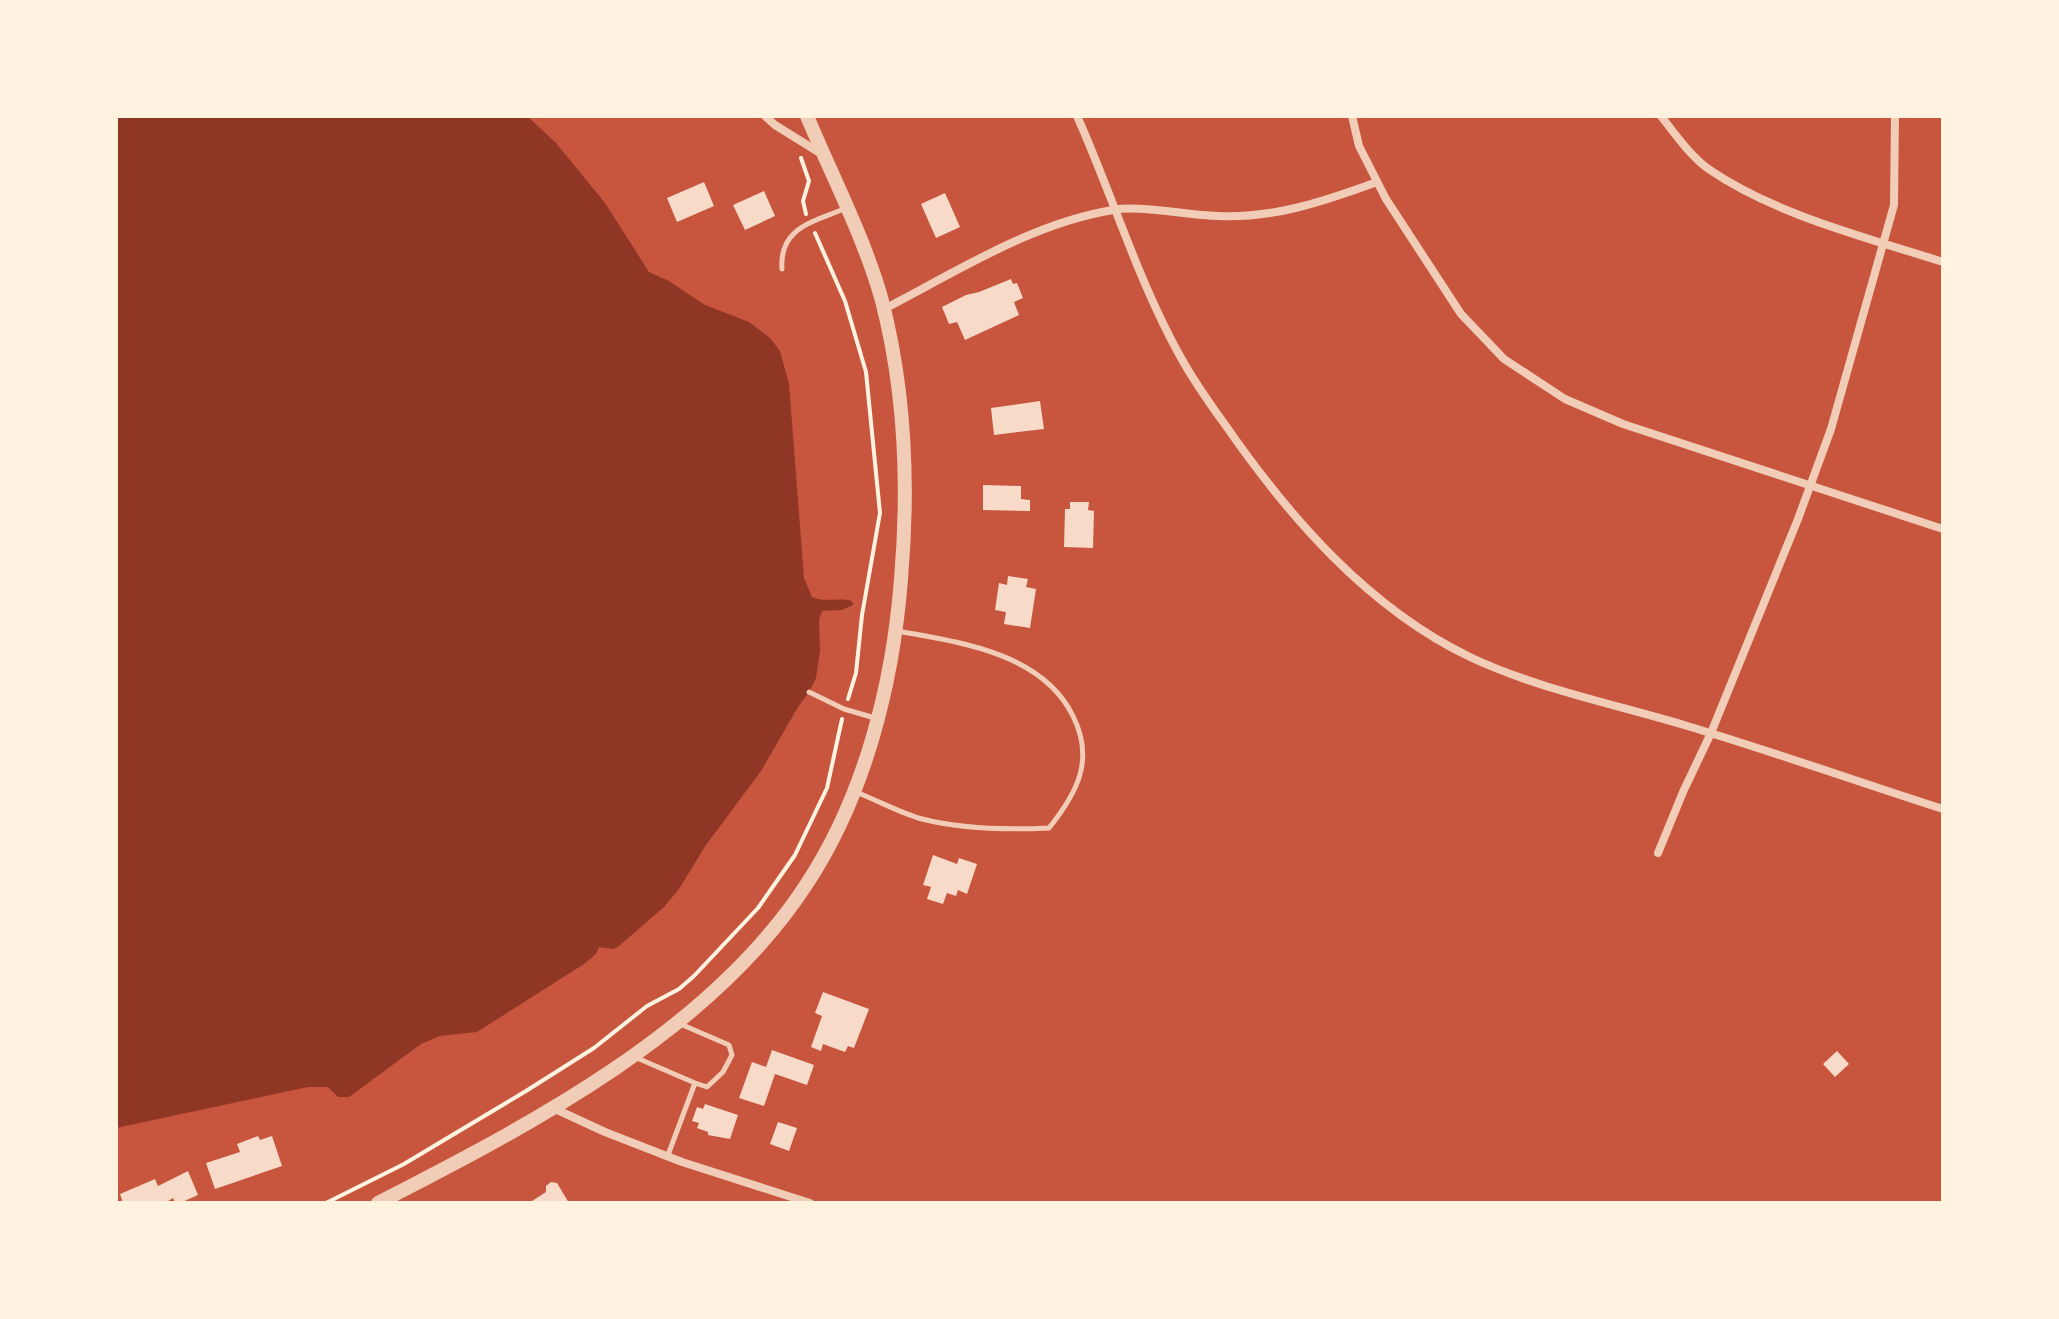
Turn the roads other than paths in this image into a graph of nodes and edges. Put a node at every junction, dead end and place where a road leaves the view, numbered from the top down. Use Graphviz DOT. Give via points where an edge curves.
graph roads {
  1 [pos="765,116"];
  2 [pos="807,116"];
  3 [pos="1077,116"];
  4 [pos="1352,116"];
  5 [pos="1661,116"];
  6 [pos="1895,116"];
  7 [pos="825,156"];
  8 [pos="1377,182"];
  9 [pos="847,207"];
  10 [pos="1117,209"];
  11 [pos="1883,243"];
  12 [pos="1943,262"];
  13 [pos="782,269"];
  14 [pos="884,309"];
  15 [pos="1810,487"];
  16 [pos="1943,529"];
  17 [pos="896,630"];
  18 [pos="809,692"];
  19 [pos="877,719"];
  20 [pos="1711,733"];
  21 [pos="853,791"];
  22 [pos="1943,809"];
  23 [pos="1658,853"];
  24 [pos="675,1022"];
  25 [pos="631,1056"];
  26 [pos="695,1083"];
  27 [pos="552,1107"];
  28 [pos="667,1156"];
  29 [pos="378,1203"];
  30 [pos="810,1203"];
  1 -- 7 [label="street"];
  2 -- 7 [label="street"];
  3 -- 10 [label="street"];
  4 -- 8 [label="street" via="1359,146"];
  5 -- 11 [label="street" via="1708,169 1809,218"];
  6 -- 11 [label="street" via="1894,205"];
  7 -- 9 [label="street"];
  8 -- 10 [label="street" via="1301,208 1265,214"];
  8 -- 15 [label="street" via="1461,314 1504,359 1565,399 1623,424"];
  9 -- 13 [label="lane" via="793,233 782,250"];
  9 -- 14 [label="street"];
  10 -- 14 [label="street" via="1075,218 998,250"];
  10 -- 20 [label="street" via="1179,355 1214,409 1286,507 1370,591 1470,657"];
  11 -- 12 [label="street"];
  11 -- 15 [label="street"];
  14 -- 17 [label="street" via="904,458"];
  15 -- 16 [label="street"];
  15 -- 20 [label="street"];
  17 -- 19 [label="street"];
  17 -- 21 [label="lane" via="996,653 1042,676 1064,698 1083,736 1082,771 1067,806 1049,828 926,820"];
  18 -- 19 [label="lane"];
  19 -- 21 [label="street"];
  20 -- 22 [label="street"];
  20 -- 23 [label="street"];
  21 -- 24 [label="street" via="821,861 782,918 740,966"];
  24 -- 25 [label="street"];
  24 -- 26 [label="lane" via="729,1045 732,1055 723,1072 707,1087"];
  25 -- 26 [label="lane"];
  25 -- 27 [label="street"];
  26 -- 28 [label="lane"];
  27 -- 28 [label="street"];
  27 -- 29 [label="street"];
  28 -- 30 [label="street"];
}
